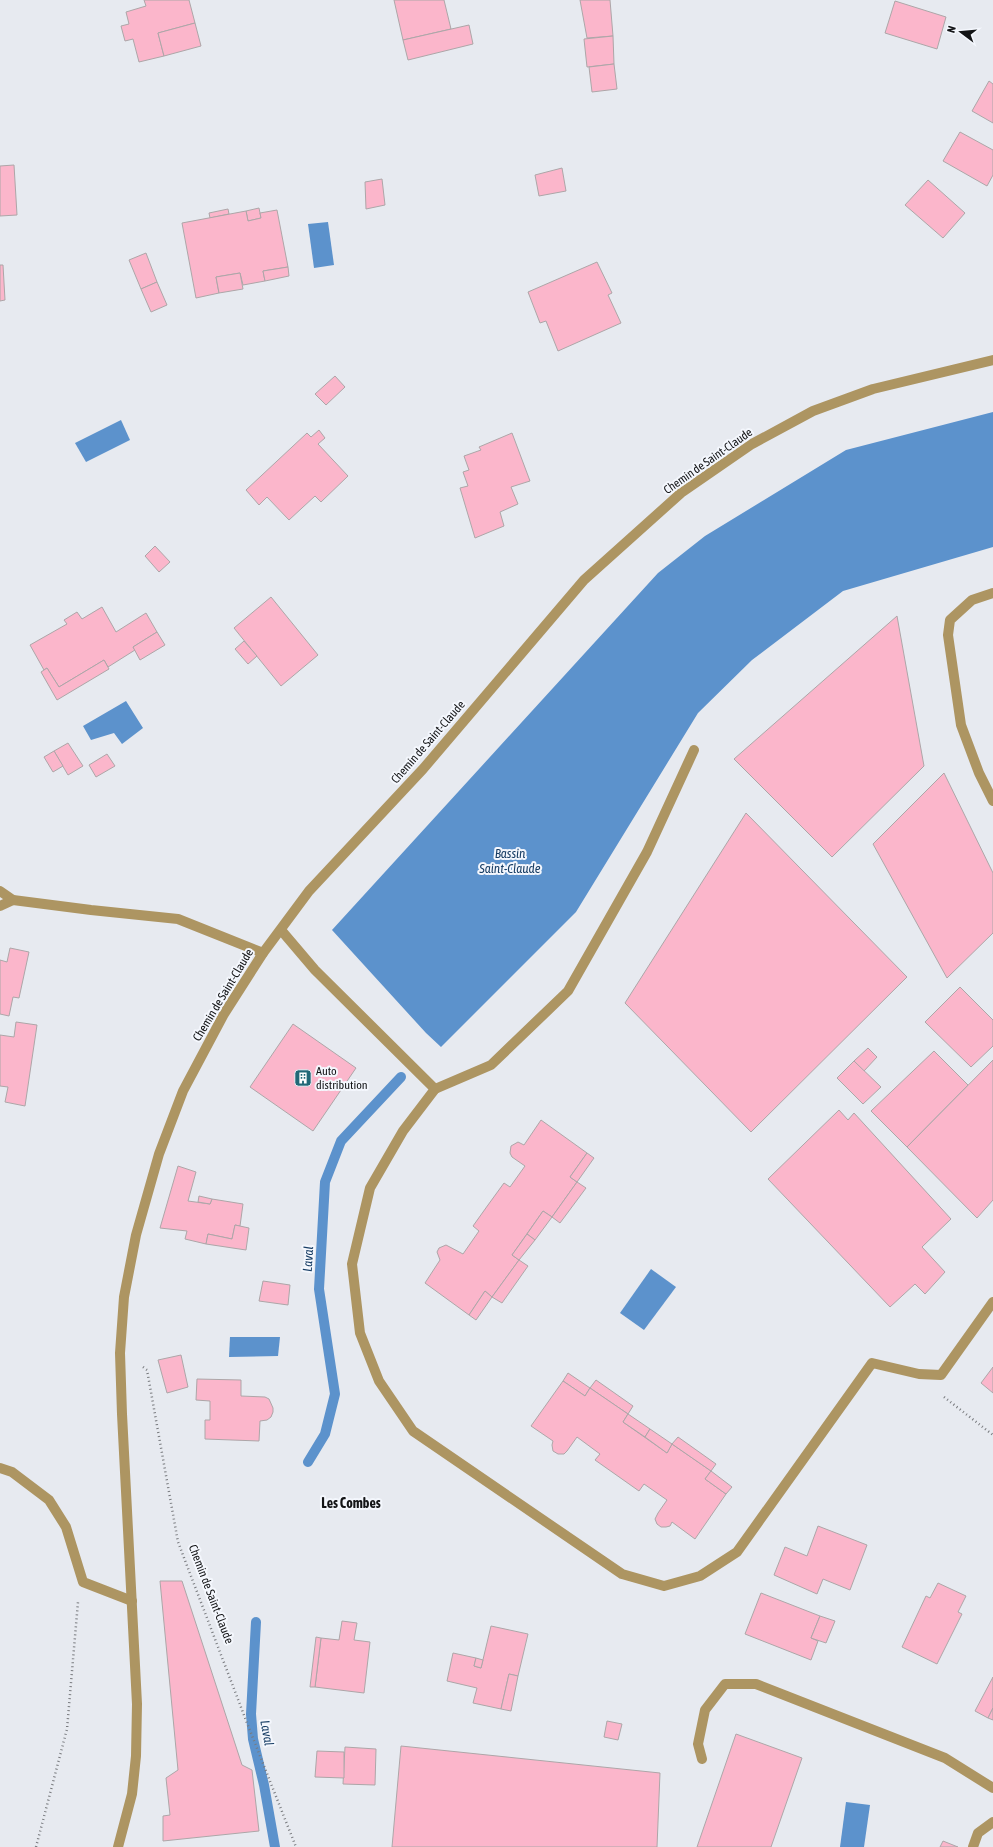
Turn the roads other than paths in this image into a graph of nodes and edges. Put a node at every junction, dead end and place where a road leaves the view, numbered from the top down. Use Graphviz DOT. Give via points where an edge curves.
graph roads {
  1 [pos="993,360"];
  2 [pos="993,593"];
  3 [pos="694,750"];
  4 [pos="993,801"];
  5 [pos="0,891"];
  6 [pos="13,900"];
  7 [pos="0,906"];
  8 [pos="281,930"];
  9 [pos="263,952"];
  10 [pos="435,1089"];
  11 [pos="993,1302"];
  12 [pos="0,1468"];
  13 [pos="132,1601"];
  14 [pos="702,1759"];
  15 [pos="993,1788"];
  16 [pos="993,1822"];
  17 [pos="118,1847"];
  18 [pos="974,1847"];
  1 -- 8 [label="street, Chemin de Saint-Claude" via="873,389 813,411 752,444 681,493 584,580 423,769 309,891"];
  2 -- 4 [label="street" via="972,600 950,620 948,635 961,725 978,773"];
  3 -- 10 [label="street" via="647,852 568,991 491,1065"];
  5 -- 6 [label="street"];
  6 -- 7 [label="street"];
  6 -- 9 [label="street" via="178,919"];
  8 -- 9 [label="street, Chemin de Saint-Claude"];
  8 -- 10 [label="street" via="315,970"];
  9 -- 13 [label="street, Chemin de Saint-Claude" via="224,1014 183,1091 159,1154 136,1235 124,1297 120,1353"];
  10 -- 11 [label="street" via="403,1131 370,1188 352,1264 360,1333 379,1381 414,1431 622,1574 664,1586 700,1576 737,1552 872,1363 919,1374 941,1375"];
  12 -- 13 [label="street" via="12,1472 49,1500 66,1527 83,1582"];
  13 -- 17 [label="street, Chemin de Saint-Claude" via="137,1704 136,1756 132,1794"];
  14 -- 15 [label="street" via="698,1744 705,1710 724,1684 756,1684 946,1758"];
  16 -- 18 [label="street" via="978,1833"];
}
